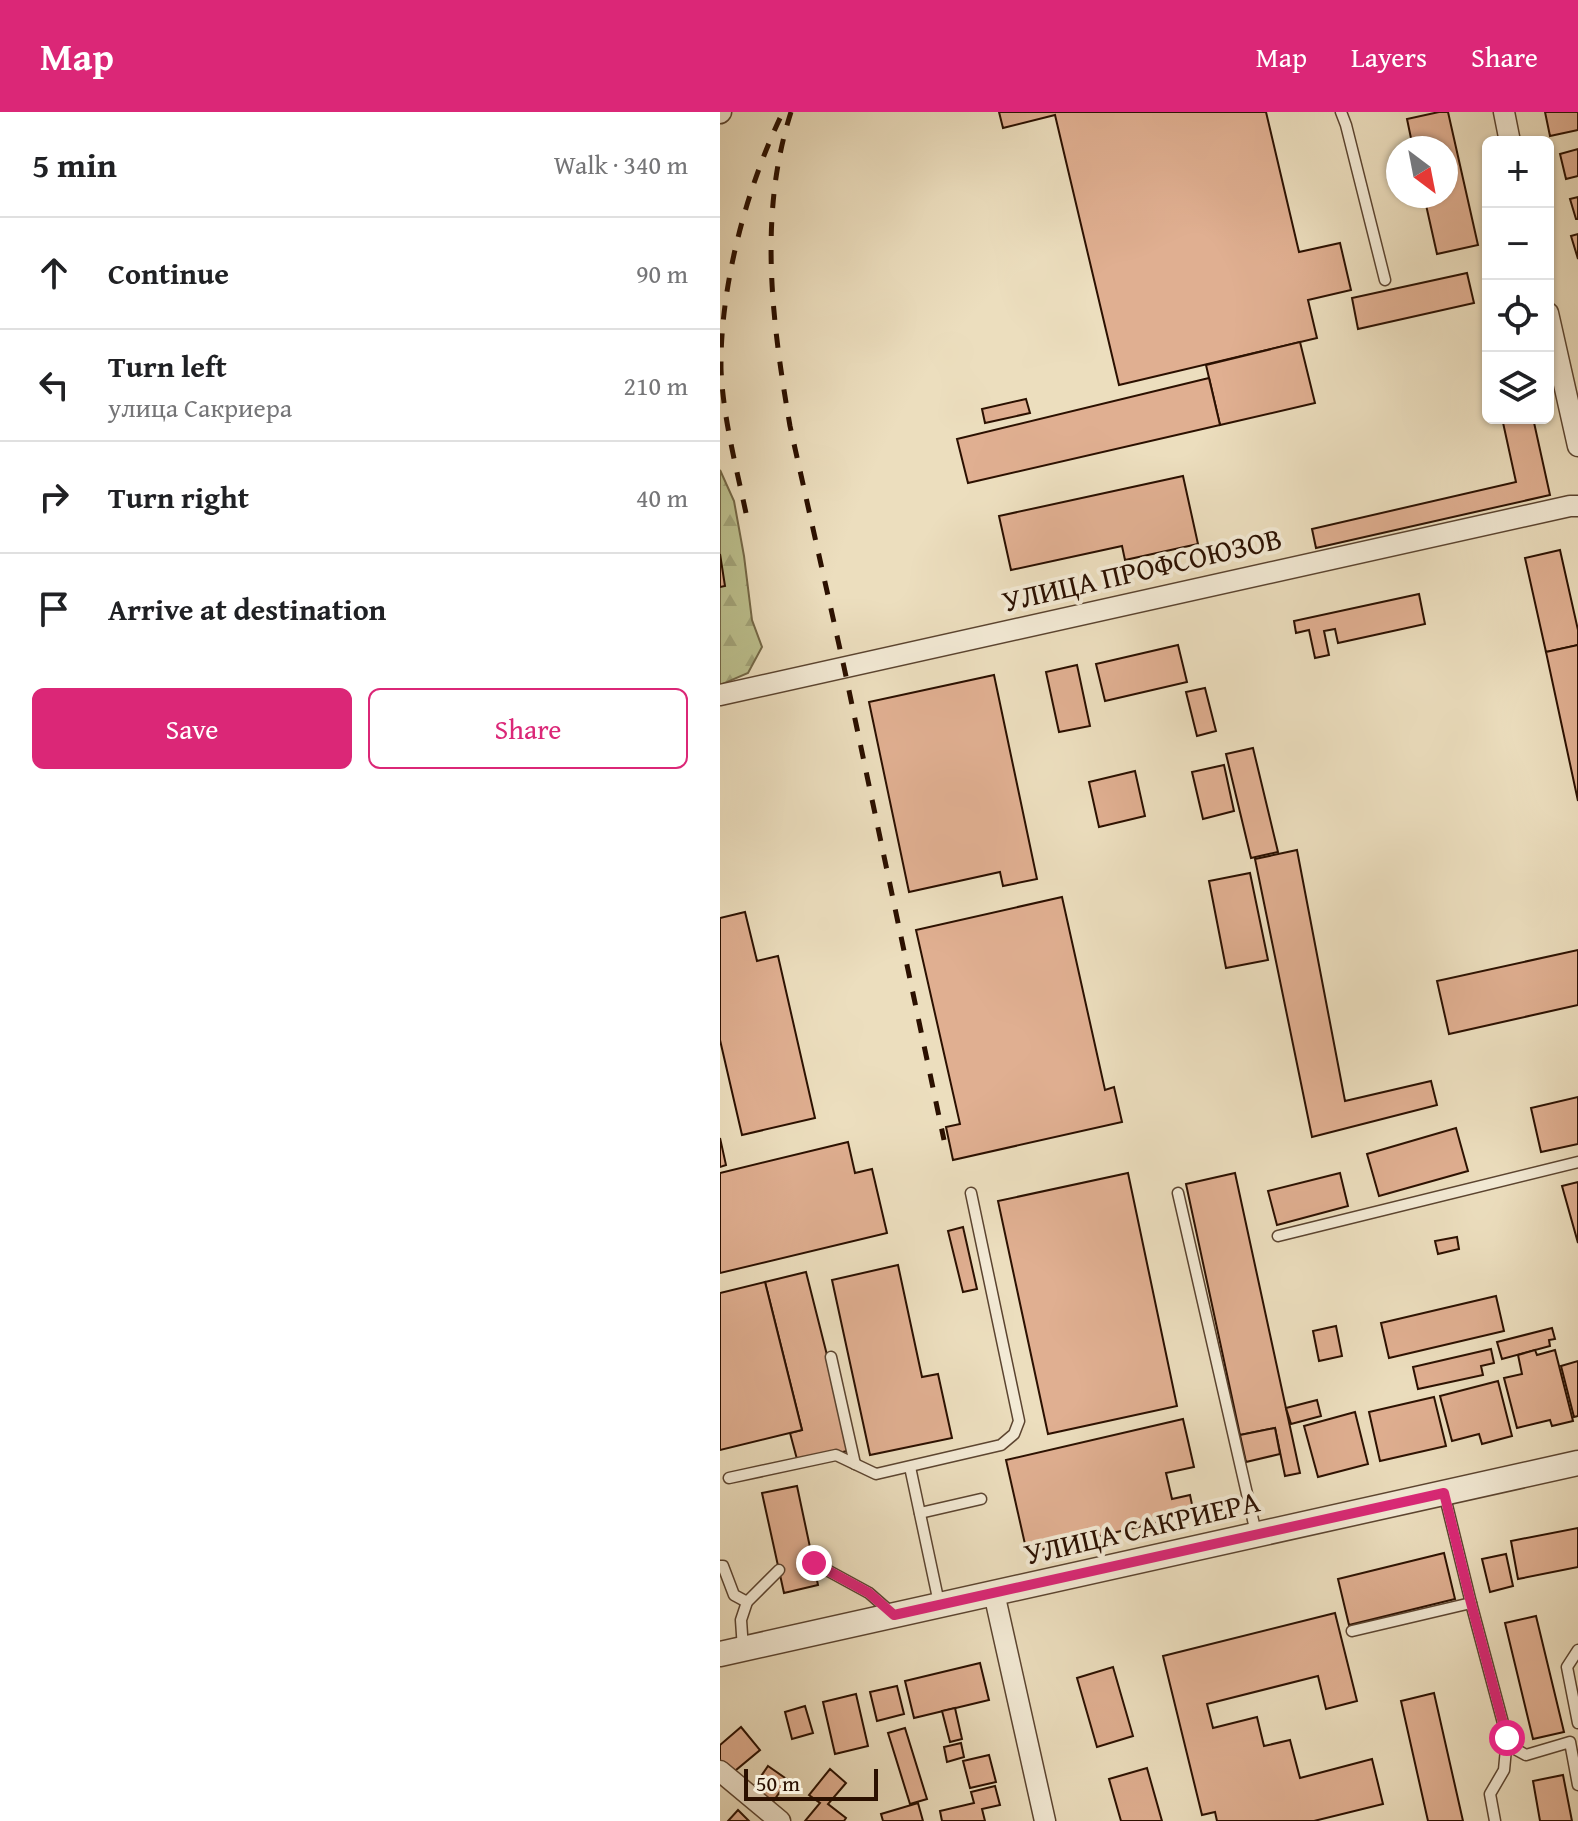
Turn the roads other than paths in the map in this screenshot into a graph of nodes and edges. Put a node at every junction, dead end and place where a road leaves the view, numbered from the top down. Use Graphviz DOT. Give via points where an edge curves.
graph roads {
  1 [pos="1341,112"];
  2 [pos="1504,112"];
  3 [pos="1509,136"];
  4 [pos="1385,280"];
  5 [pos="1554,340"];
  6 [pos="1578,446"];
  7 [pos="1578,506"];
  8 [pos="720,695"];
  9 [pos="1578,1162"];
  10 [pos="971,1193"];
  11 [pos="1178,1193"];
  12 [pos="1278,1236"];
  13 [pos="831,1357"];
  14 [pos="1578,1463"];
  15 [pos="855,1464"];
  16 [pos="910,1467"];
  17 [pos="729,1478"];
  18 [pos="1444,1493"];
  19 [pos="981,1499"];
  20 [pos="920,1513"];
  21 [pos="1257,1535"];
  22 [pos="814,1563"];
  23 [pos="720,1566"];
  24 [pos="779,1570"];
  25 [pos="994,1593"];
  26 [pos="747,1602"];
  27 [pos="1471,1603"];
  28 [pos="939,1605"];
  29 [pos="894,1615"];
  30 [pos="1352,1631"];
  31 [pos="1578,1650"];
  32 [pos="732,1651"];
  33 [pos="1578,1723"];
  34 [pos="1507,1738"];
  35 [pos="1574,1741"];
  36 [pos="1576,1761"];
  37 [pos="720,1771"];
  38 [pos="1578,1785"];
  39 [pos="780,1821"];
  40 [pos="1045,1821"];
  41 [pos="1495,1821"];
  1 -- 4 [label="lane"];
  2 -- 3 [label="street"];
  5 -- 6 [label="street"];
  7 -- 8 [label="street, УЛИЦА ПРОФСОЮЗОВ"];
  9 -- 12 [label="lane"];
  10 -- 16 [label="lane" via="1019,1421 1001,1445"];
  11 -- 21 [label="lane"];
  13 -- 15 [label="lane"];
  14 -- 18 [label="street, УЛИЦА САКРИЕРА"];
  15 -- 16 [label="lane" via="876,1474"];
  15 -- 17 [label="lane" via="836,1455"];
  16 -- 20 [label="lane"];
  18 -- 21 [label="street, УЛИЦА САКРИЕРА"];
  18 -- 27 [label="lane"];
  19 -- 20 [label="lane"];
  20 -- 28 [label="lane"];
  21 -- 25 [label="street, УЛИЦА САКРИЕРА"];
  22 -- 29 [label="lane" via="869,1593"];
  23 -- 26 [label="lane" via="734,1595"];
  24 -- 26 [label="lane"];
  25 -- 28 [label="street, УЛИЦА САКРИЕРА"];
  25 -- 40 [label="street"];
  26 -- 32 [label="lane"];
  27 -- 30 [label="lane"];
  27 -- 34 [label="lane"];
  28 -- 29 [label="street, УЛИЦА САКРИЕРА"];
  29 -- 32 [label="street, УЛИЦА САКРИЕРА"];
  31 -- 33 [label="lane" via="1567,1667"];
  34 -- 35 [label="lane" via="1526,1755"];
  34 -- 41 [label="lane" via="1504,1770 1490,1794"];
  35 -- 36 [label="lane"];
  36 -- 38 [label="lane"];
  37 -- 39 [label="street"];
}
